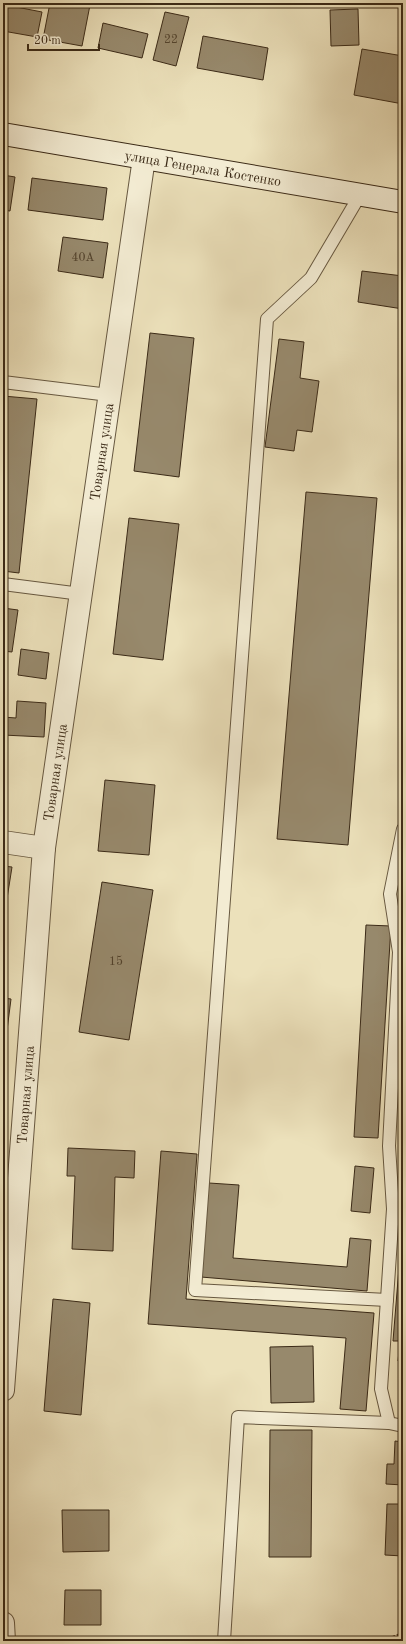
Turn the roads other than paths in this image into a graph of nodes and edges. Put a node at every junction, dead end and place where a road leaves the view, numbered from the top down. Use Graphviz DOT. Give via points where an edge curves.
graph roads {
  1 [pos="3,134"];
  2 [pos="144,158"];
  3 [pos="360,195"];
  4 [pos="403,202"];
  5 [pos="3,382"];
  6 [pos="109,394"];
  7 [pos="3,584"];
  8 [pos="80,594"];
  9 [pos="403,829"];
  10 [pos="3,842"];
  11 [pos="44,848"];
  12 [pos="387,1300"];
  13 [pos="3,1390"];
  14 [pos="389,1423"];
  15 [pos="403,1426"];
  16 [pos="3,1623"];
  17 [pos="4,1641"];
  18 [pos="224,1641"];
  1 -- 2 [label="street, улица Генерала Костенко"];
  2 -- 3 [label="street, улица Генерала Костенко"];
  2 -- 6 [label="street, Товарная улица"];
  3 -- 4 [label="street, улица Генерала Костенко"];
  3 -- 12 [label="lane" via="311,278 267,319 195,1290"];
  5 -- 6 [label="lane"];
  6 -- 8 [label="street, Товарная улица"];
  7 -- 8 [label="lane"];
  8 -- 11 [label="street, Товарная улица"];
  9 -- 12 [label="lane" via="390,894 399,952 389,1146 393,1209"];
  10 -- 11 [label="street"];
  11 -- 13 [label="street, Товарная улица"];
  12 -- 14 [label="lane" via="381,1389"];
  14 -- 15 [label="lane"];
  14 -- 18 [label="lane" via="238,1417"];
  16 -- 17 [label="street"];
}
